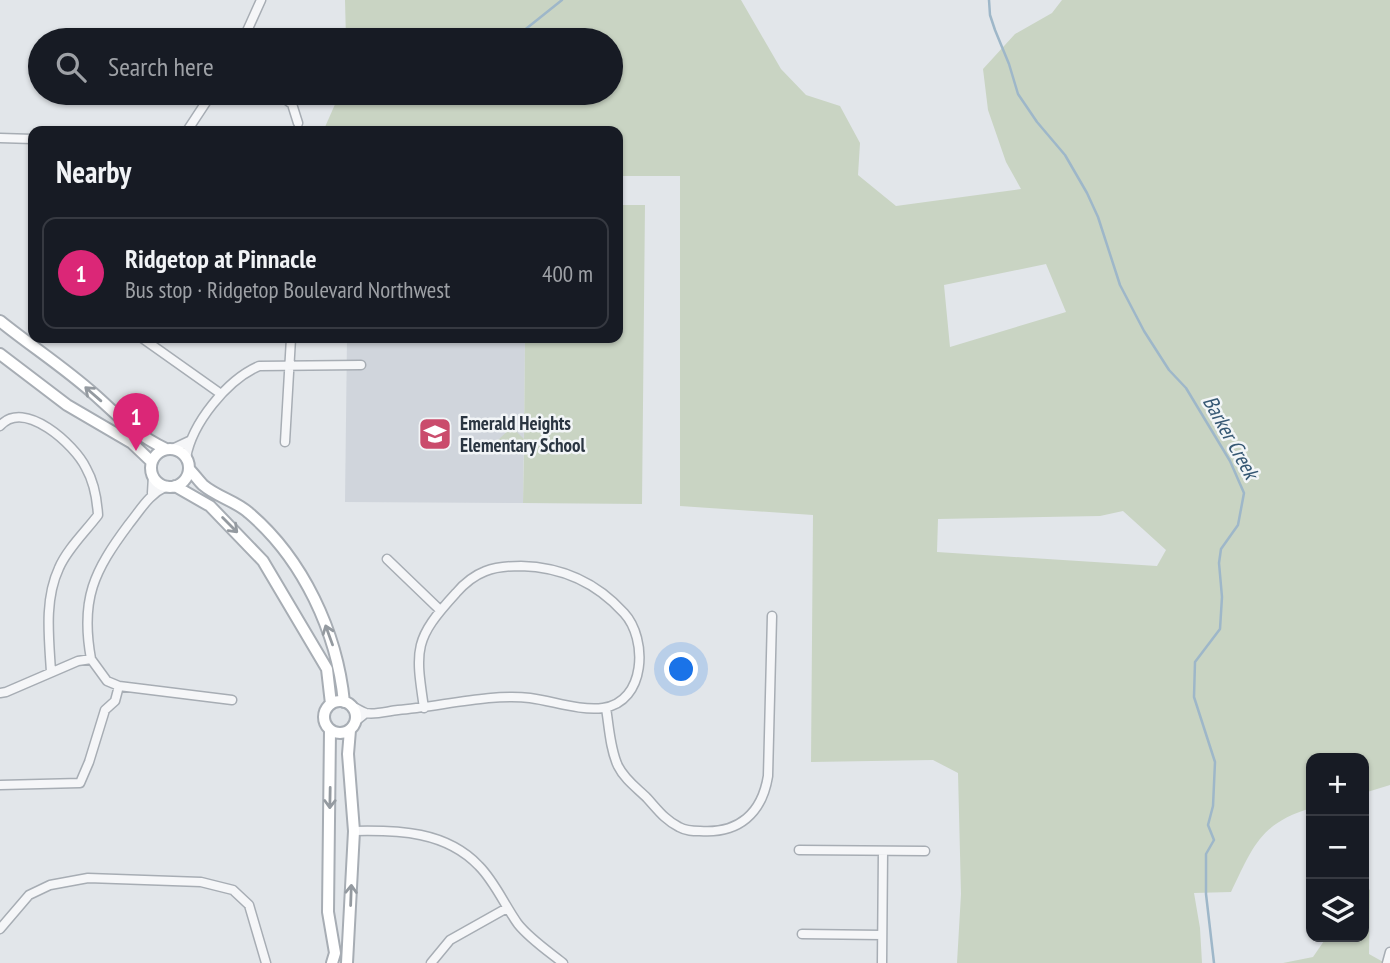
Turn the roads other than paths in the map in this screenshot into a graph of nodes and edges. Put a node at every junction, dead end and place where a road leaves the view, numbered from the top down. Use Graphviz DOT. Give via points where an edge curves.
graph roads {
  1 [pos="261,0"];
  2 [pos="248,28"];
  3 [pos="204,105"];
  4 [pos="292,105"];
  5 [pos="298,123"];
  6 [pos="190,126"];
  7 [pos="0,138"];
  8 [pos="28,139"];
  9 [pos="0,321"];
  10 [pos="28,342"];
  11 [pos="29,343"];
  12 [pos="149,343"];
  13 [pos="291,343"];
  14 [pos="0,354"];
  15 [pos="290,365"];
  16 [pos="361,365"];
  17 [pos="221,394"];
  18 [pos="0,426"];
  19 [pos="189,441"];
  20 [pos="285,442"];
  21 [pos="169,449"];
  22 [pos="152,462"];
  23 [pos="188,463"];
  24 [pos="153,476"];
  25 [pos="171,486"];
  26 [pos="152,493"];
  27 [pos="387,559"];
  28 [pos="440,610"];
  29 [pos="772,616"];
  30 [pos="91,659"];
  31 [pos="51,672"];
  32 [pos="119,687"];
  33 [pos="0,693"];
  34 [pos="232,699"];
  35 [pos="331,704"];
  36 [pos="348,704"];
  37 [pos="424,708"];
  38 [pos="606,708"];
  39 [pos="366,713"];
  40 [pos="353,725"];
  41 [pos="330,730"];
  42 [pos="0,785"];
  43 [pos="354,831"];
  44 [pos="799,850"];
  45 [pos="883,851"];
  46 [pos="925,851"];
  47 [pos="507,908"];
  48 [pos="0,929"];
  49 [pos="802,934"];
  50 [pos="882,935"];
  51 [pos="1390,952"];
  52 [pos="266,963"];
  53 [pos="332,963"];
  54 [pos="347,963"];
  55 [pos="431,963"];
  56 [pos="563,963"];
  57 [pos="882,963"];
  58 [pos="1387,963"];
  1 -- 2 [label="street"];
  3 -- 6 [label="street"];
  4 -- 5 [label="street"];
  7 -- 8 [label="street"];
  10 -- 9 [label="main road, one-way"];
  21 -- 11 [label="main road, one-way" via="128,427 94,393"];
  12 -- 17 [label="street"];
  13 -- 15 [label="street"];
  14 -- 22 [label="main road" via="67,405 132,443"];
  15 -- 16 [label="street"];
  15 -- 17 [label="street" via="259,366"];
  15 -- 20 [label="street"];
  17 -- 19 [label="street"];
  18 -- 31 [label="street" via="21,416 34,419 60,437 86,466 97,498 99,515 59,567 51,596"];
  19 -- 21 [label="street"];
  19 -- 23 [label="street"];
  21 -- 22 [label="main road"];
  21 -- 23 [label="main road" via="183,453"];
  22 -- 24 [label="main road"];
  23 -- 25 [label="main road" via="185,480"];
  36 -- 23 [label="main road, one-way" via="329,632 292,562 249,512 207,488"];
  24 -- 25 [label="main road"];
  24 -- 26 [label="street"];
  25 -- 26 [label="street"];
  25 -- 35 [label="main road, one-way" via="210,506 263,561 327,669"];
  26 -- 30 [label="street" via="106,555 94,582 87,611"];
  27 -- 28 [label="street"];
  28 -- 37 [label="street" via="420,645"];
  28 -- 38 [label="street" via="477,573 497,567 543,567 590,584 625,613 637,642 635,684"];
  29 -- 38 [label="street" via="768,776 758,808 744,822 702,832 682,829 660,815 618,766"];
  30 -- 31 [label="street"];
  30 -- 32 [label="street" via="107,681"];
  31 -- 33 [label="street"];
  32 -- 34 [label="street"];
  32 -- 42 [label="street" via="115,701 105,710 80,783"];
  35 -- 36 [label="main road"];
  35 -- 41 [label="main road" via="324,716"];
  36 -- 39 [label="street"];
  36 -- 40 [label="main road"];
  37 -- 38 [label="street" via="523,697"];
  37 -- 39 [label="street"];
  39 -- 40 [label="street"];
  40 -- 41 [label="main road" via="340,733"];
  40 -- 43 [label="main road" via="348,754"];
  41 -- 53 [label="main road, one-way" via="328,912 335,953"];
  43 -- 47 [label="street" via="408,832 449,844 481,867"];
  54 -- 43 [label="main road, one-way"];
  44 -- 45 [label="street"];
  45 -- 46 [label="street"];
  45 -- 50 [label="street"];
  47 -- 55 [label="street" via="450,940"];
  47 -- 56 [label="street" via="530,936"];
  48 -- 52 [label="street" via="29,895 50,885 88,878 201,882 233,891 249,905"];
  49 -- 50 [label="street"];
  50 -- 57 [label="street"];
  51 -- 58 [label="street"];
}
